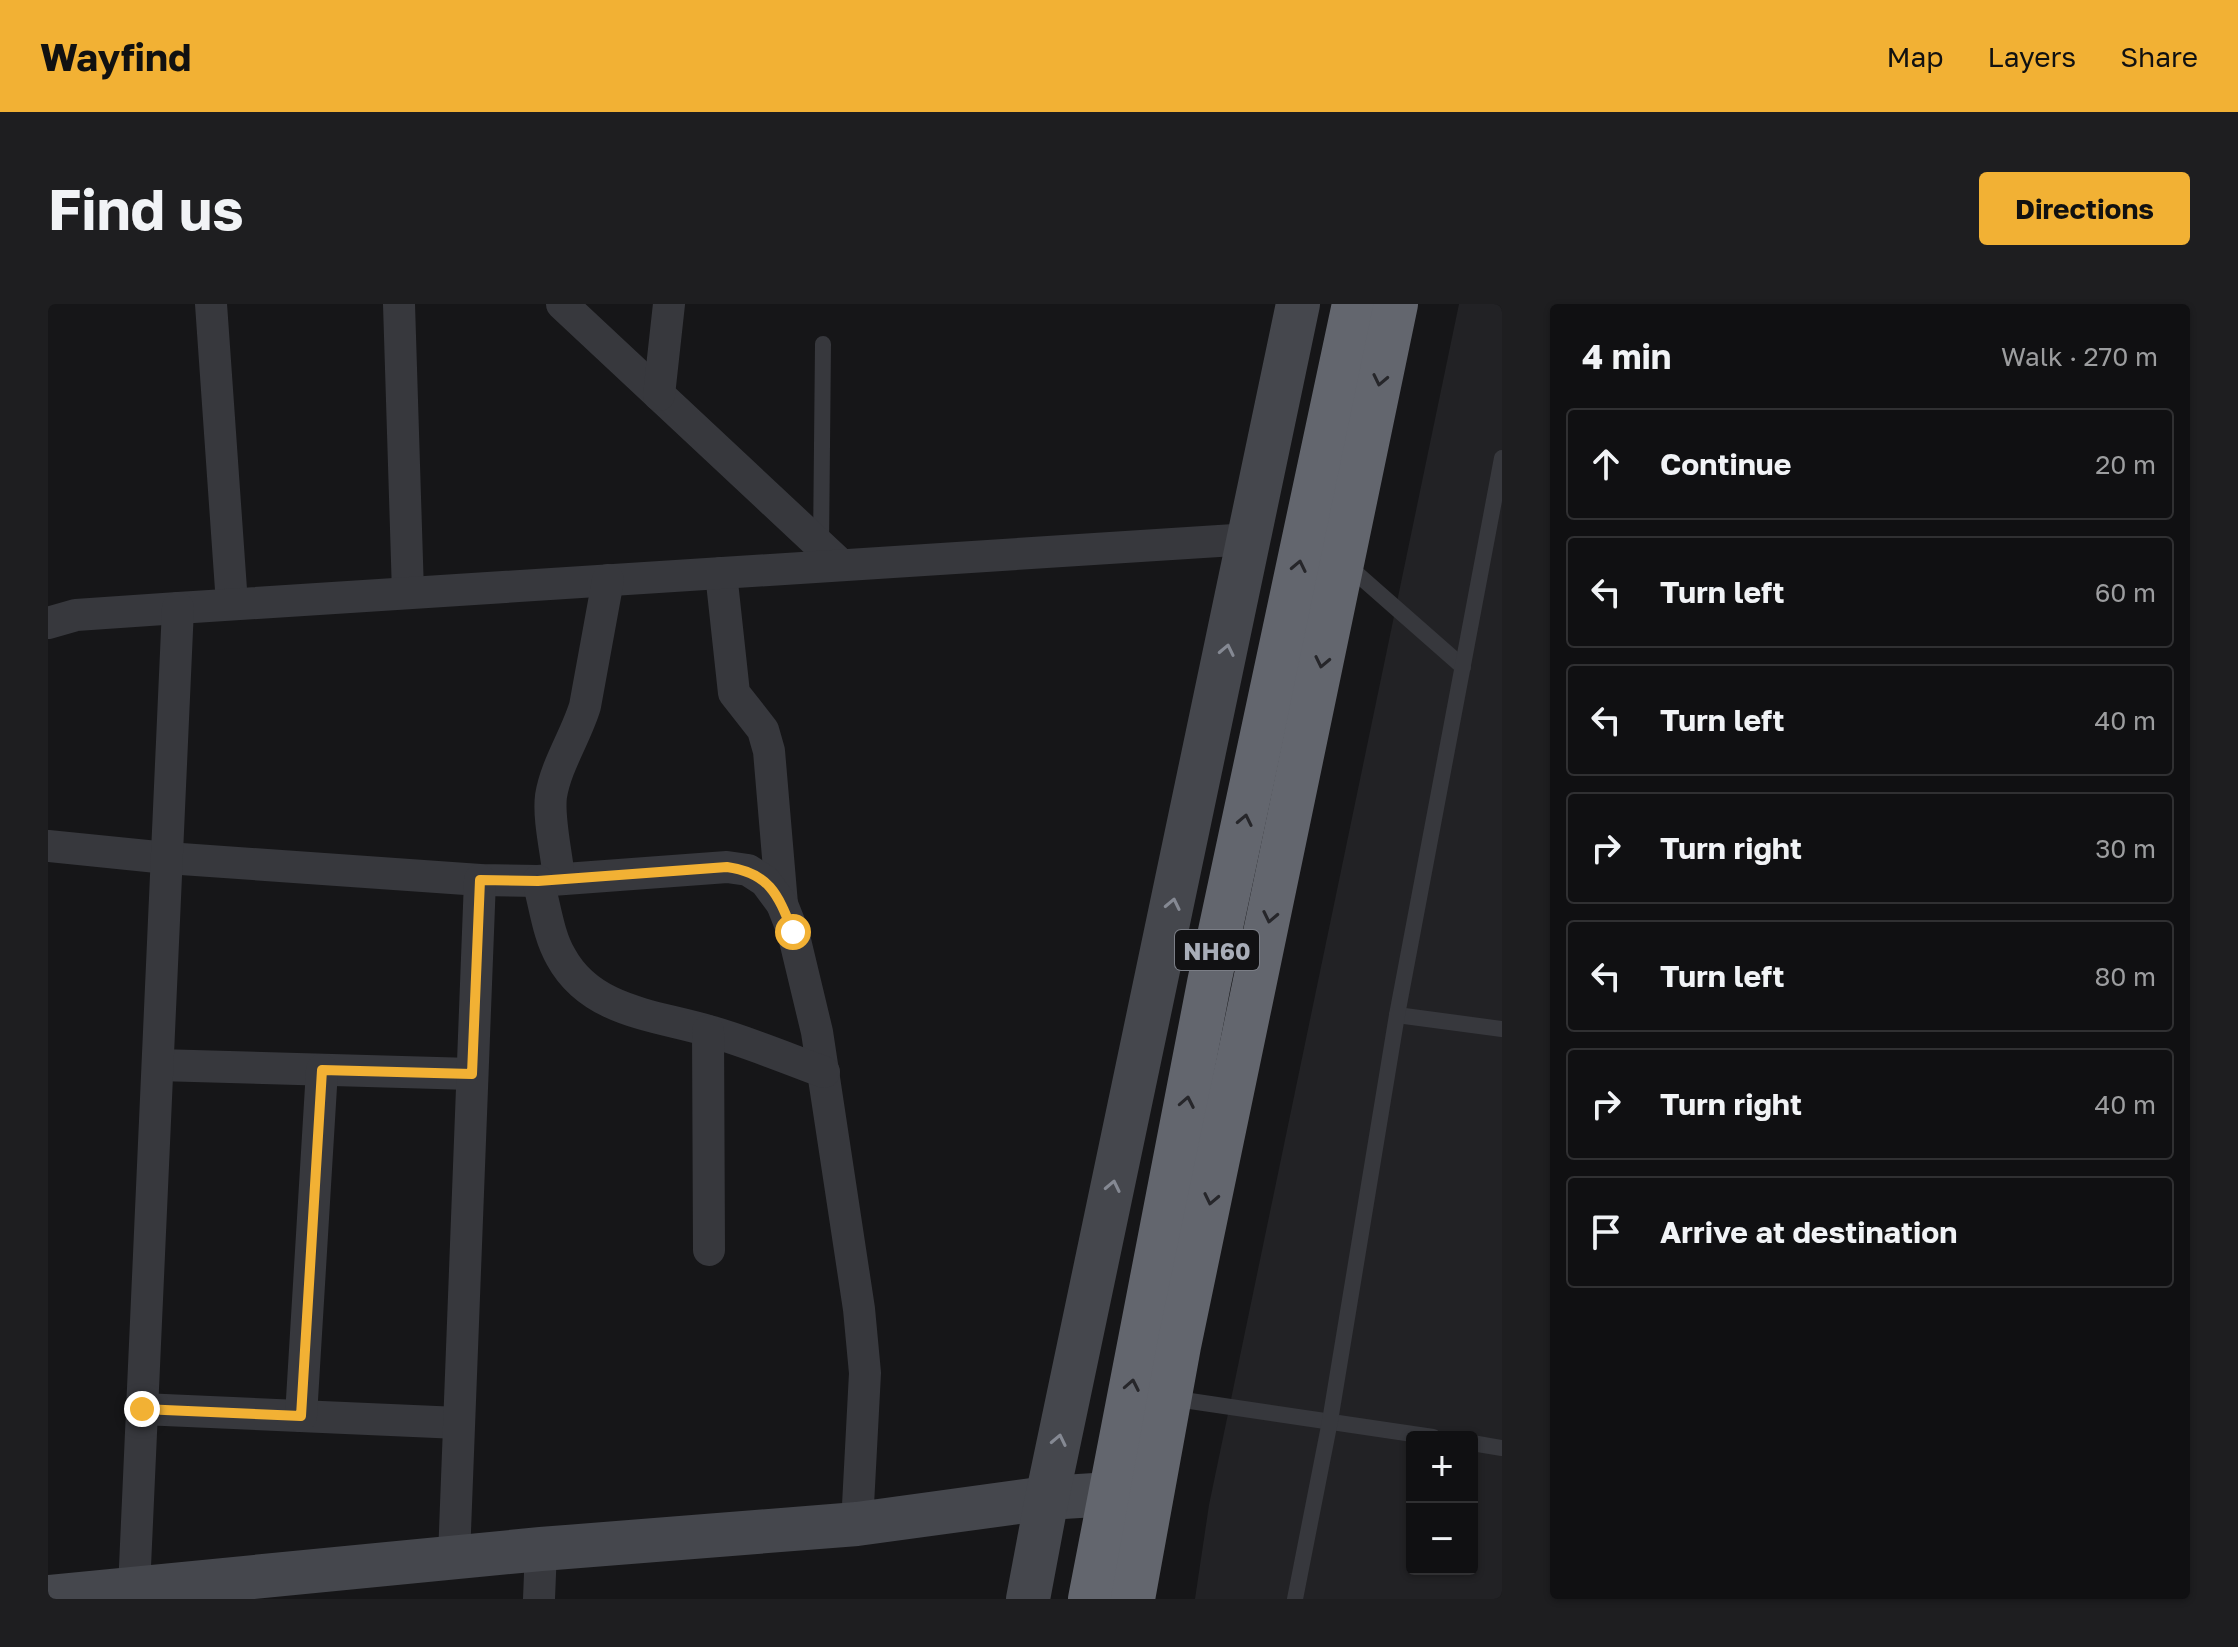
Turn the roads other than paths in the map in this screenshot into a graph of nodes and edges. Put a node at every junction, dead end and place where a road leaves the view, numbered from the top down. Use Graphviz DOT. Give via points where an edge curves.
graph roads {
  1 [pos="211,304"];
  2 [pos="399,304"];
  3 [pos="562,304"];
  4 [pos="669,304"];
  5 [pos="1298,304"];
  6 [pos="1354,304"];
  7 [pos="1396,304"];
  8 [pos="823,344"];
  9 [pos="659,395"];
  10 [pos="1502,458"];
  11 [pos="1250,539"];
  12 [pos="831,555"];
  13 [pos="1343,561"];
  14 [pos="721,573"];
  15 [pos="608,580"];
  16 [pos="408,593"];
  17 [pos="232,604"];
  18 [pos="178,608"];
  19 [pos="48,623"];
  20 [pos="1463,667"];
  21 [pos="48,846"];
  22 [pos="167,858"];
  23 [pos="480,880"];
  24 [pos="549,880"];
  25 [pos="782,904"];
  26 [pos="1397,1015"];
  27 [pos="1502,1029"];
  28 [pos="708,1031"];
  29 [pos="158,1065"];
  30 [pos="322,1070"];
  31 [pos="824,1072"];
  32 [pos="472,1074"];
  33 [pos="709,1250"];
  34 [pos="1170,1398"];
  35 [pos="142,1409"];
  36 [pos="301,1416"];
  37 [pos="1330,1421"];
  38 [pos="459,1423"];
  39 [pos="1406,1433"];
  40 [pos="1478,1444"];
  41 [pos="1502,1448"];
  42 [pos="1111,1494"];
  43 [pos="1047,1498"];
  44 [pos="857,1524"];
  45 [pos="541,1549"];
  46 [pos="454,1557"];
  47 [pos="134,1589"];
  48 [pos="48,1597"];
  49 [pos="539,1599"];
  50 [pos="1028,1599"];
  51 [pos="1090,1599"];
  52 [pos="1133,1599"];
  53 [pos="1295,1599"];
  1 -- 17 [label="street"];
  2 -- 16 [label="street"];
  3 -- 9 [label="street"];
  4 -- 9 [label="street"];
  5 -- 11 [label="street"];
  42 -- 6 [label="highway, NH60, one-way" via="1209,983"];
  7 -- 13 [label="highway, NH60, one-way"];
  8 -- 12 [label="lane"];
  9 -- 12 [label="street"];
  10 -- 20 [label="lane"];
  11 -- 12 [label="street"];
  43 -- 11 [label="street, one-way"];
  12 -- 14 [label="street"];
  13 -- 20 [label="lane"];
  13 -- 34 [label="highway, NH60, one-way"];
  14 -- 15 [label="street"];
  14 -- 25 [label="street" via="734,693 763,730 769,751"];
  15 -- 16 [label="street"];
  15 -- 24 [label="street" via="585,706 550,799"];
  16 -- 17 [label="street"];
  17 -- 18 [label="street"];
  18 -- 19 [label="street" via="76,615"];
  18 -- 22 [label="street"];
  20 -- 26 [label="lane"];
  21 -- 22 [label="street"];
  22 -- 23 [label="street"];
  22 -- 29 [label="street"];
  23 -- 24 [label="street"];
  23 -- 32 [label="street"];
  24 -- 25 [label="street" via="727,867 748,870 765,881"];
  24 -- 28 [label="street" via="561,957 581,983 632,1013"];
  25 -- 31 [label="street"];
  26 -- 27 [label="lane"];
  26 -- 37 [label="lane"];
  28 -- 31 [label="street"];
  28 -- 33 [label="street"];
  29 -- 30 [label="street"];
  29 -- 35 [label="street"];
  30 -- 32 [label="street"];
  30 -- 36 [label="street"];
  31 -- 44 [label="street" via="865,1373"];
  32 -- 38 [label="street"];
  34 -- 37 [label="lane"];
  34 -- 52 [label="highway, NH60"];
  35 -- 36 [label="street"];
  35 -- 47 [label="street"];
  36 -- 38 [label="street"];
  37 -- 39 [label="lane"];
  37 -- 53 [label="lane"];
  38 -- 46 [label="street"];
  40 -- 41 [label="lane"];
  42 -- 43 [label="street"];
  42 -- 51 [label="highway, NH60"];
  43 -- 44 [label="street"];
  43 -- 50 [label="street"];
  44 -- 45 [label="street"];
  45 -- 46 [label="street"];
  45 -- 49 [label="street"];
  46 -- 47 [label="street"];
  47 -- 48 [label="street"];
}
